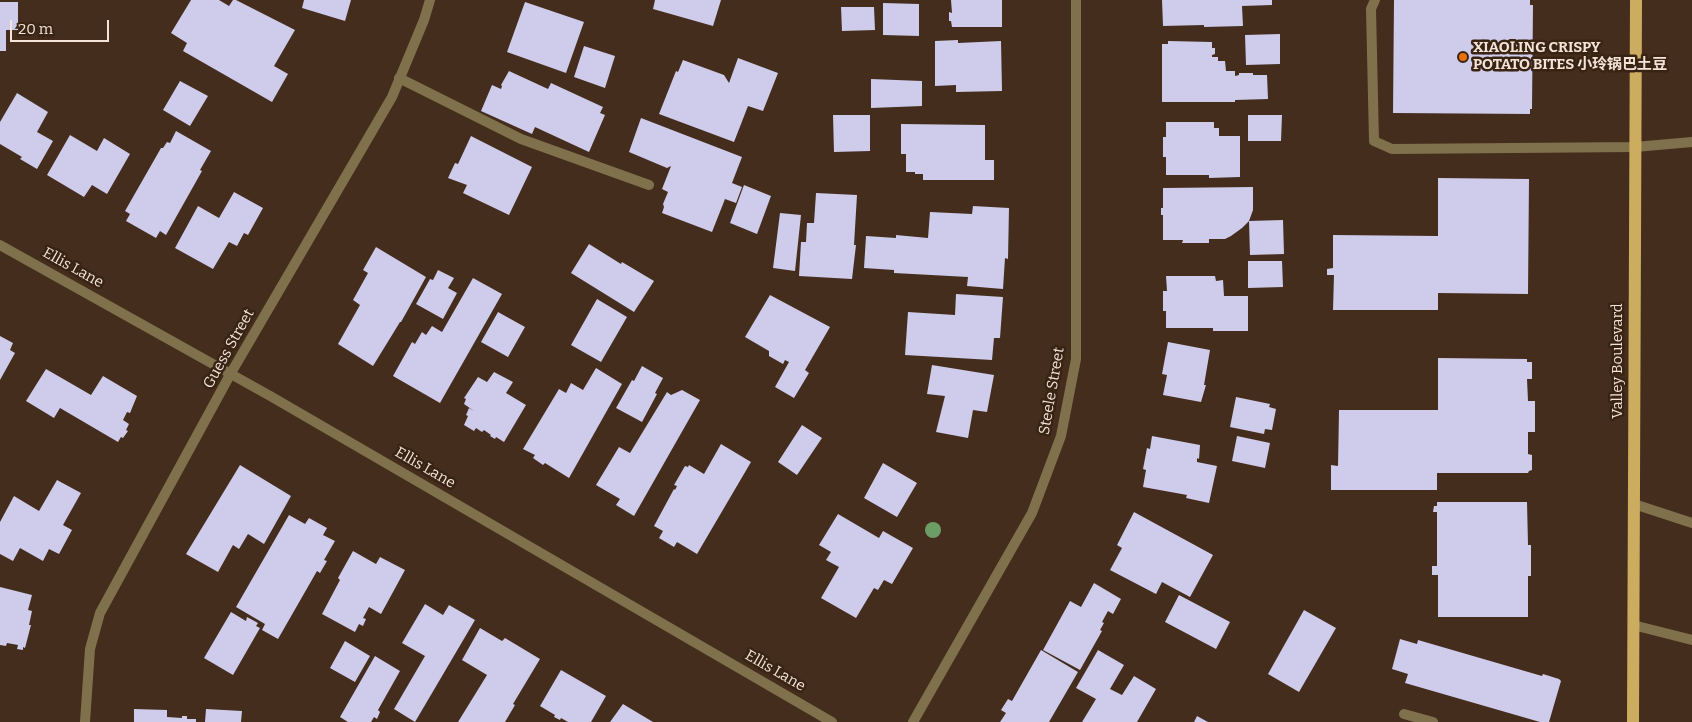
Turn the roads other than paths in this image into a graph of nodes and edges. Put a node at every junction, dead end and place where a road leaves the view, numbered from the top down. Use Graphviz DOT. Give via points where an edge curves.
graph roads {
  1 [pos="430,0"];
  2 [pos="1076,0"];
  3 [pos="1375,0"];
  4 [pos="1636,0"];
  5 [pos="399,78"];
  6 [pos="1692,142"];
  7 [pos="1635,147"];
  8 [pos="649,184"];
  9 [pos="0,245"];
  10 [pos="231,373"];
  11 [pos="1634,504"];
  12 [pos="1692,523"];
  13 [pos="1633,625"];
  14 [pos="1692,640"];
  15 [pos="1404,714"];
  16 [pos="86,722"];
  17 [pos="832,722"];
  18 [pos="914,722"];
  19 [pos="1433,722"];
  20 [pos="1633,722"];
  1 -- 5 [label="street, Guess Street"];
  2 -- 18 [label="street, Steele Street" via="1076,359 1061,436 1032,513"];
  3 -- 7 [label="street" via="1371,9 1374,141 1392,149"];
  4 -- 7 [label="main road, Valley Boulevard"];
  5 -- 8 [label="street" via="521,139"];
  5 -- 10 [label="street, Guess Street" via="392,97"];
  6 -- 7 [label="street"];
  7 -- 11 [label="main road, Valley Boulevard"];
  9 -- 10 [label="street, Ellis Lane"];
  10 -- 16 [label="street, Guess Street" via="100,613 90,649"];
  10 -- 17 [label="street, Ellis Lane"];
  11 -- 12 [label="street"];
  11 -- 13 [label="main road, Valley Boulevard"];
  13 -- 14 [label="street"];
  13 -- 20 [label="main road, Valley Boulevard"];
  15 -- 19 [label="street"];
}
